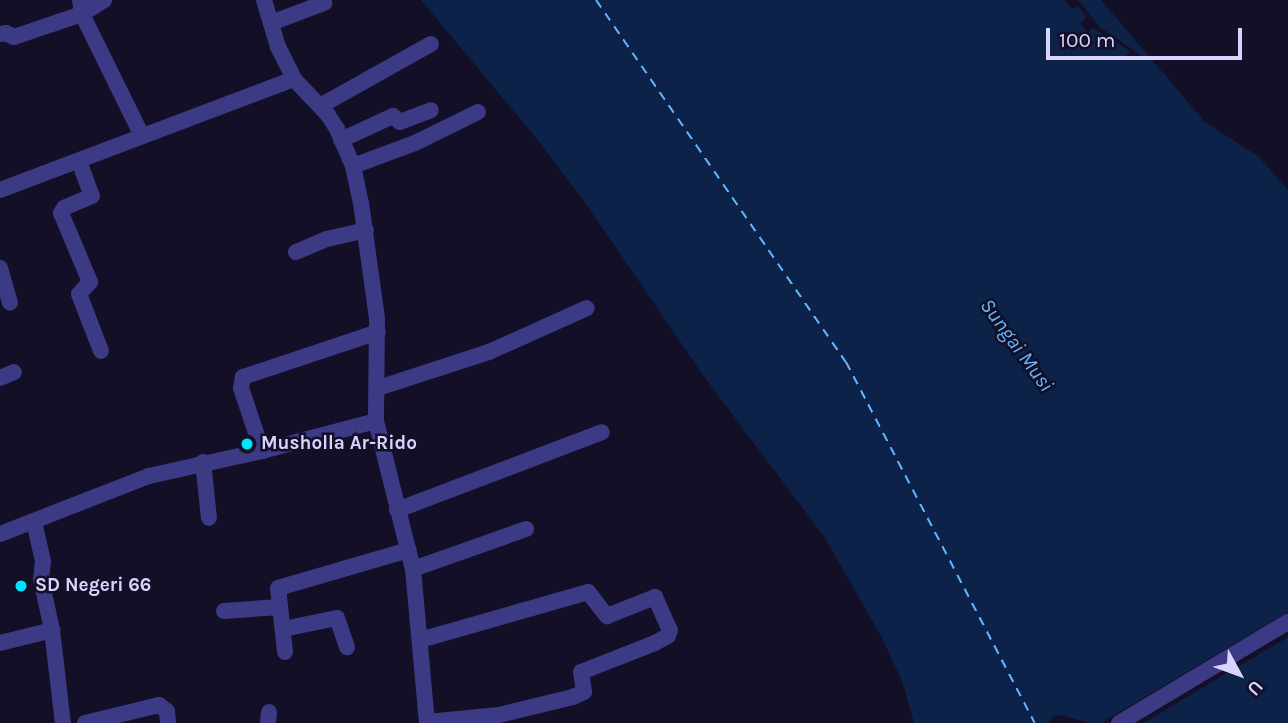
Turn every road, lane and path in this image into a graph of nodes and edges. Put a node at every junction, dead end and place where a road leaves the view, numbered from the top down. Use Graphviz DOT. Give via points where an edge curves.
graph roads {
  1 [pos="104,0"];
  2 [pos="264,0"];
  3 [pos="324,3"];
  4 [pos="81,7"];
  5 [pos="271,23"];
  6 [pos="0,34"];
  7 [pos="431,44"];
  8 [pos="294,77"];
  9 [pos="320,106"];
  10 [pos="431,110"];
  11 [pos="478,112"];
  12 [pos="142,136"];
  13 [pos="341,140"];
  14 [pos="79,161"];
  15 [pos="353,166"];
  16 [pos="0,190"];
  17 [pos="366,230"];
  18 [pos="296,252"];
  19 [pos="0,268"];
  20 [pos="10,303"];
  21 [pos="587,308"];
  22 [pos="378,326"];
  23 [pos="102,351"];
  24 [pos="378,388"];
  25 [pos="376,421"];
  26 [pos="602,432"];
  27 [pos="262,452"];
  28 [pos="203,462"];
  29 [pos="398,511"];
  30 [pos="209,518"];
  31 [pos="34,522"];
  32 [pos="526,529"];
  33 [pos="0,534"];
  34 [pos="408,544"];
  35 [pos="413,569"];
  36 [pos="280,607"];
  37 [pos="225,611"];
  38 [pos="1288,622"];
  39 [pos="282,629"];
  40 [pos="52,630"];
  41 [pos="420,640"];
  42 [pos="0,643"];
  43 [pos="347,647"];
  44 [pos="285,652"];
  45 [pos="427,722"];
  46 [pos="64,723"];
  47 [pos="85,723"];
  48 [pos="169,723"];
  49 [pos="1119,723"];
  1 -- 4 [label="street"];
  2 -- 5 [label="street"];
  3 -- 5 [label="street"];
  4 -- 6 [label="street" via="14,37"];
  4 -- 12 [label="street"];
  5 -- 8 [label="street"];
  7 -- 9 [label="street"];
  8 -- 9 [label="street"];
  8 -- 12 [label="street"];
  9 -- 13 [label="street"];
  10 -- 13 [label="street" via="400,122 391,117"];
  11 -- 15 [label="street"];
  12 -- 14 [label="street"];
  13 -- 15 [label="street"];
  14 -- 16 [label="street"];
  14 -- 23 [label="street" via="92,197 64,208 61,214 90,282 79,294"];
  15 -- 17 [label="street"];
  17 -- 18 [label="street"];
  17 -- 22 [label="street"];
  19 -- 20 [label="street"];
  21 -- 24 [label="street" via="489,352"];
  22 -- 24 [label="street"];
  22 -- 27 [label="street" via="243,377 241,388"];
  24 -- 25 [label="street"];
  25 -- 27 [label="street"];
  25 -- 29 [label="street"];
  26 -- 29 [label="street"];
  27 -- 28 [label="street"];
  28 -- 30 [label="street"];
  28 -- 31 [label="street" via="105,492"];
  29 -- 34 [label="street"];
  31 -- 33 [label="street"];
  31 -- 40 [label="street"];
  32 -- 35 [label="street"];
  34 -- 35 [label="street"];
  34 -- 36 [label="street" via="280,586"];
  35 -- 41 [label="street"];
  36 -- 37 [label="street"];
  36 -- 39 [label="street"];
  38 -- 49 [label="street"];
  39 -- 43 [label="street" via="337,618"];
  39 -- 44 [label="street"];
  40 -- 42 [label="street"];
  40 -- 46 [label="street"];
  41 -- 45 [label="street"];
  41 -- 45 [label="street" via="587,592 607,616 655,597 670,630 654,643 581,672 584,692 573,697 499,715"];
  47 -- 48 [label="street" via="159,705 167,711"];
}
